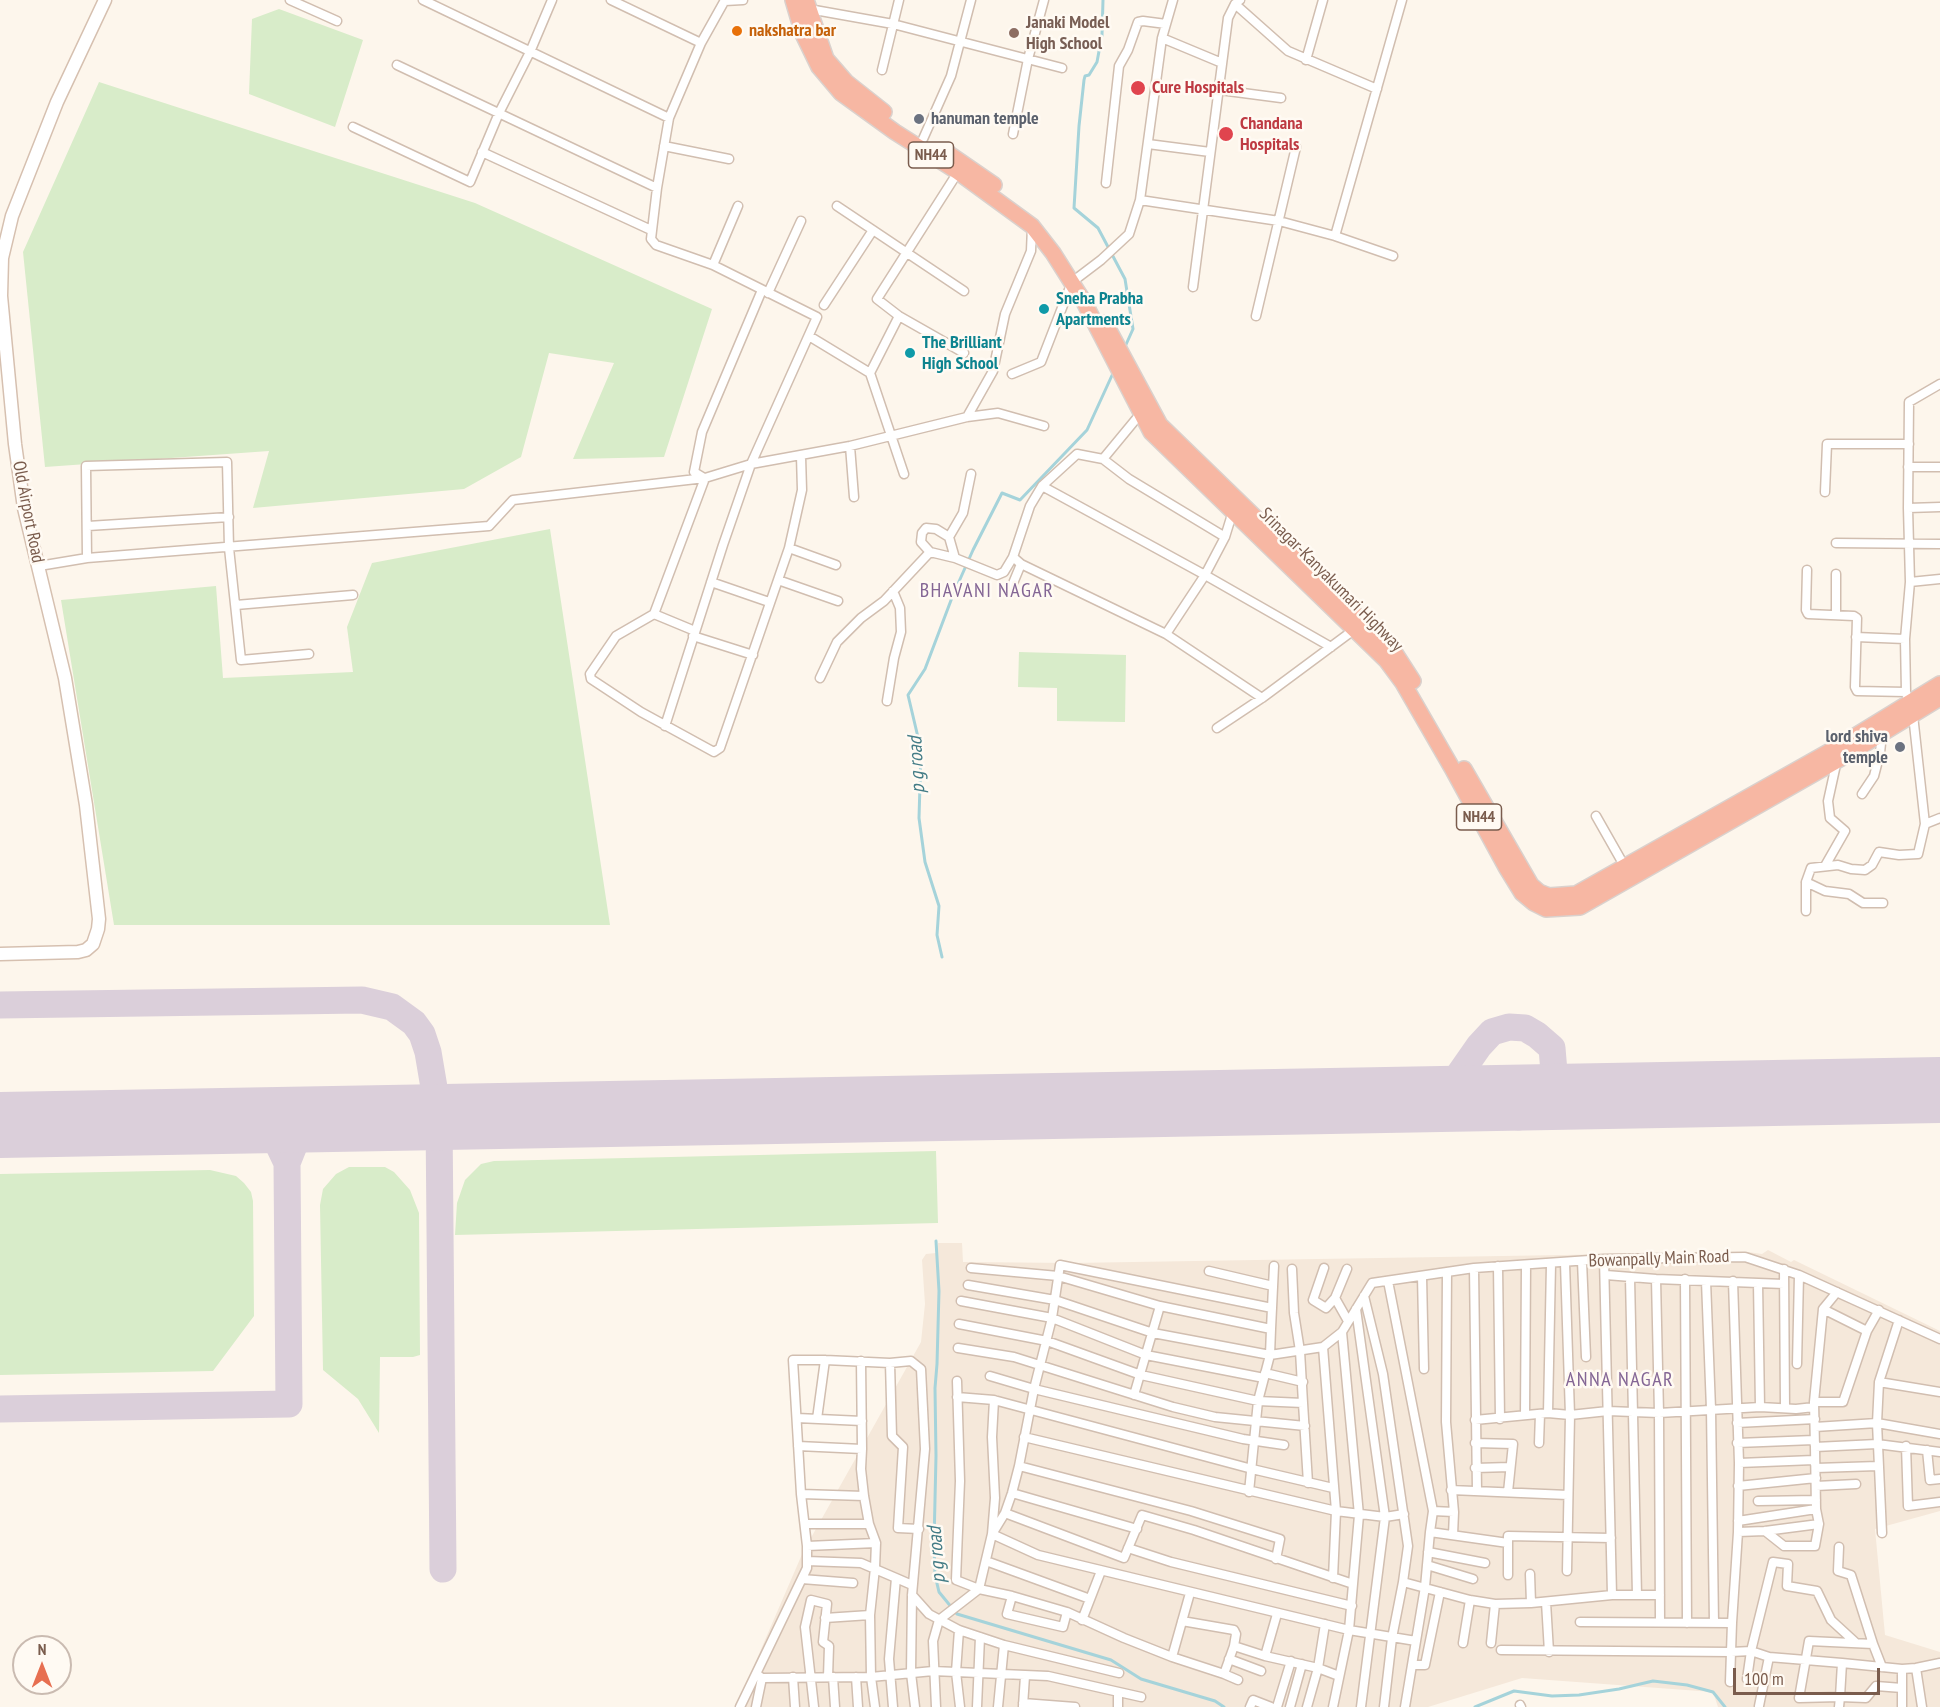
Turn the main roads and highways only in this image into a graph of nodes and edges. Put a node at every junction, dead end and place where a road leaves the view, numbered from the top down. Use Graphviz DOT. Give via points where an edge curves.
graph roads {
  1 [pos="105,0"];
  2 [pos="793,0"];
  3 [pos="807,4"];
  4 [pos="1076,279"];
  5 [pos="1130,379"];
  6 [pos="1940,684"];
  7 [pos="1940,698"];
  8 [pos="1909,703"];
  9 [pos="0,954"];
  1 -- 9 [label="main road, Old Airport Road" via="57,102 12,216 2,258 1,296 24,508 64,678 86,805 98,929 93,944 86,950"];
  2 -- 4 [label="highway, Srinagar-Kanyakumari Highway / NH44" via="802,34 819,67 841,93 1032,226"];
  3 -- 4 [label="highway, Srinagar-Kanyakumari Highway / NH44" via="826,59 846,82 902,126 969,166 1032,213 1059,246"];
  4 -- 5 [label="highway, Srinagar-Kanyakumari Highway / NH44"];
  5 -- 8 [label="highway, Srinagar-Kanyakumari Highway / NH44" via="1160,425 1395,653 1531,885 1539,892 1549,896 1576,894"];
  5 -- 8 [label="highway, Srinagar-Kanyakumari Highway / NH44" via="1151,432 1386,660 1522,893 1546,909 1580,907 1882,734"];
  6 -- 8 [label="highway, Srinagar-Kanyakumari Highway / NH44"];
  7 -- 8 [label="highway, Srinagar-Kanyakumari Highway / NH44"];
}
